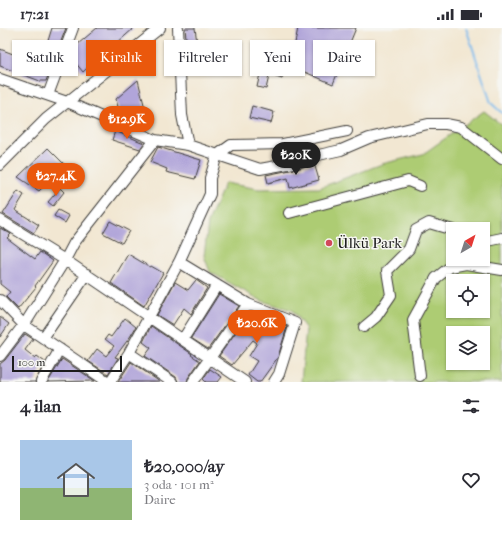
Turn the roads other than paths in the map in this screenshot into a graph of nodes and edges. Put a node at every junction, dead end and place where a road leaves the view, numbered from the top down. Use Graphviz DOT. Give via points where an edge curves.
graph roads {
  1 [pos="73,28"];
  2 [pos="160,28"];
  3 [pos="178,28"];
  4 [pos="0,79"];
  5 [pos="48,95"];
  6 [pos="67,102"];
  7 [pos="347,131"];
  8 [pos="155,140"];
  9 [pos="188,145"];
  10 [pos="217,155"];
  11 [pos="502,159"];
  12 [pos="0,165"];
  13 [pos="420,186"];
  14 [pos="289,213"];
  15 [pos="0,220"];
  16 [pos="446,228"];
  17 [pos="502,238"];
  18 [pos="490,241"];
  19 [pos="65,260"];
  20 [pos="179,262"];
  21 [pos="502,270"];
  22 [pos="87,274"];
  23 [pos="217,286"];
  24 [pos="0,300"];
  25 [pos="248,304"];
  26 [pos="149,317"];
  27 [pos="24,325"];
  28 [pos="364,327"];
  29 [pos="43,338"];
  30 [pos="183,339"];
  31 [pos="60,349"];
  32 [pos="129,353"];
  33 [pos="0,356"];
  34 [pos="210,358"];
  35 [pos="420,376"];
  36 [pos="41,382"];
  37 [pos="109,382"];
  38 [pos="172,382"];
  39 [pos="192,382"];
  40 [pos="245,382"];
  41 [pos="274,382"];
  1 -- 5 [label="street"];
  2 -- 6 [label="street"];
  3 -- 9 [label="street" via="182,115"];
  4 -- 5 [label="street"];
  5 -- 6 [label="street"];
  6 -- 8 [label="street"];
  6 -- 12 [label="street" via="46,119"];
  7 -- 10 [label="street" via="283,144 230,145"];
  8 -- 9 [label="street"];
  8 -- 19 [label="street" via="74,242"];
  9 -- 10 [label="street"];
  10 -- 11 [label="street" via="260,169 299,162 341,150 369,138 428,124 446,124 461,127"];
  10 -- 20 [label="street" via="210,178 210,194"];
  13 -- 14 [label="street" via="408,181"];
  15 -- 19 [label="street"];
  16 -- 28 [label="street" via="429,223 416,230 408,249 387,271 391,295 376,317"];
  17 -- 18 [label="street"];
  19 -- 22 [label="street"];
  19 -- 27 [label="street"];
  20 -- 23 [label="street"];
  20 -- 26 [label="street"];
  21 -- 35 [label="street" via="466,264 450,267 436,278 413,320"];
  22 -- 26 [label="street"];
  22 -- 29 [label="street"];
  23 -- 25 [label="street"];
  23 -- 30 [label="street"];
  24 -- 27 [label="street"];
  25 -- 34 [label="street"];
  25 -- 41 [label="street" via="295,323 279,374"];
  26 -- 30 [label="street"];
  26 -- 32 [label="street"];
  27 -- 29 [label="street"];
  27 -- 33 [label="street"];
  29 -- 31 [label="street"];
  30 -- 34 [label="street"];
  31 -- 36 [label="street"];
  31 -- 37 [label="street"];
  32 -- 37 [label="street"];
  32 -- 38 [label="street"];
  34 -- 39 [label="street"];
  34 -- 40 [label="street"];
}
